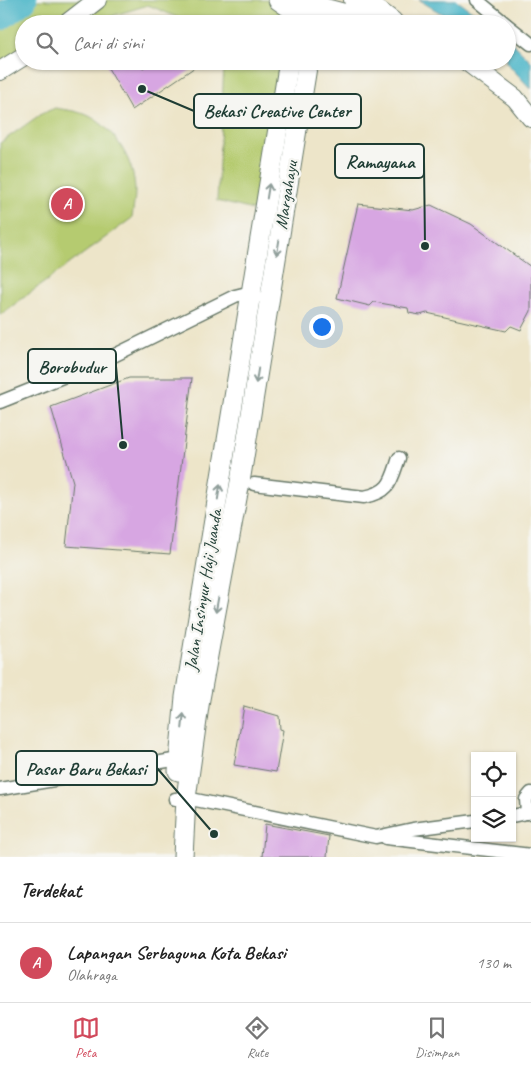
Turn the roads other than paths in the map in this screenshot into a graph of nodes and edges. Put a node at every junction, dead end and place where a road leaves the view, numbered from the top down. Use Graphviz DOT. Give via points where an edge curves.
graph roads {
  1 [pos="96,0"];
  2 [pos="278,0"];
  3 [pos="353,0"];
  4 [pos="477,0"];
  5 [pos="310,10"];
  6 [pos="77,15"];
  7 [pos="341,15"];
  8 [pos="385,15"];
  9 [pos="496,15"];
  10 [pos="516,32"];
  11 [pos="531,44"];
  12 [pos="15,62"];
  13 [pos="288,70"];
  14 [pos="307,70"];
  15 [pos="478,70"];
  16 [pos="0,71"];
  17 [pos="531,118"];
  18 [pos="250,296"];
  19 [pos="270,299"];
  20 [pos="265,328"];
  21 [pos="0,402"];
  22 [pos="234,402"];
  23 [pos="253,404"];
  24 [pos="399,458"];
  25 [pos="254,484"];
  26 [pos="215,566"];
  27 [pos="193,698"];
  28 [pos="179,759"];
  29 [pos="0,789"];
  30 [pos="531,794"];
  31 [pos="181,798"];
  32 [pos="529,813"];
  33 [pos="516,815"];
  34 [pos="471,822"];
  35 [pos="376,837"];
  36 [pos="531,855"];
  37 [pos="173,857"];
  38 [pos="183,857"];
  1 -- 6 [label="street"];
  2 -- 5 [label="main road"];
  3 -- 8 [label="street" via="373,6"];
  4 -- 9 [label="street"];
  5 -- 7 [label="street"];
  10 -- 11 [label="street"];
  12 -- 16 [label="street"];
  18 -- 13 [label="main road, Jalan Insinyur Haji Juanda, one-way"];
  14 -- 19 [label="main road, Margahayu, one-way"];
  15 -- 17 [label="street" via="515,98"];
  18 -- 19 [label="street"];
  18 -- 21 [label="street" via="235,296 105,360"];
  18 -- 22 [label="main road, Jalan Insinyur Haji Juanda"];
  19 -- 20 [label="main road, Margahayu"];
  20 -- 23 [label="main road, Jalan Insinyur Haji Juanda, one-way"];
  22 -- 23 [label="main road"];
  26 -- 22 [label="main road, Jalan Insinyur Haji Juanda, one-way"];
  23 -- 26 [label="main road, Jalan Insinyur Haji Juanda"];
  24 -- 25 [label="street" via="389,486 371,496"];
  26 -- 27 [label="main road, Jalan Insinyur Haji Juanda"];
  28 -- 27 [label="main road, Jalan Insinyur Haji Juanda, one-way"];
  27 -- 31 [label="main road, Jalan Insinyur Haji Juanda"];
  28 -- 29 [label="street"];
  28 -- 31 [label="main road, Jalan Insinyur Haji Juanda"];
  30 -- 32 [label="street" via="526,799"];
  31 -- 35 [label="street"];
  31 -- 37 [label="main road, Jalan Insinyur Haji Juanda"];
  31 -- 38 [label="main road, Jalan Insinyur Haji Juanda"];
  32 -- 33 [label="street"];
  34 -- 35 [label="street"];
  35 -- 36 [label="street"];
}
